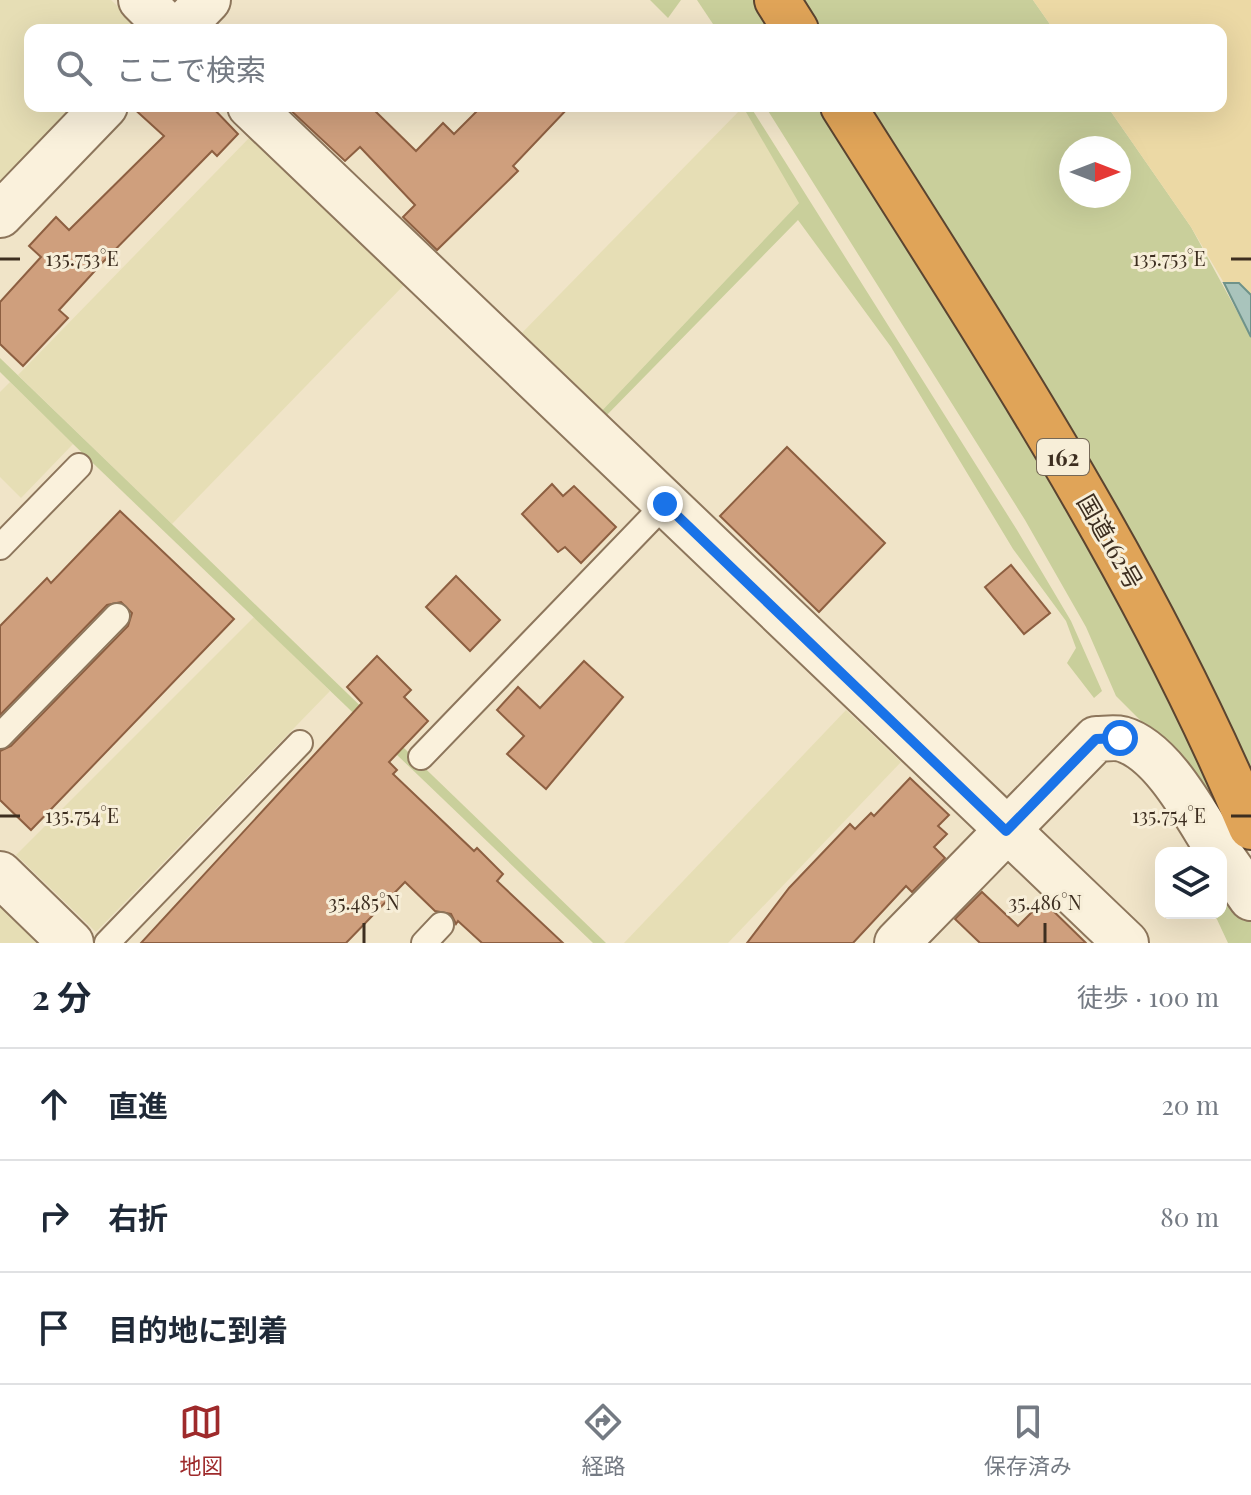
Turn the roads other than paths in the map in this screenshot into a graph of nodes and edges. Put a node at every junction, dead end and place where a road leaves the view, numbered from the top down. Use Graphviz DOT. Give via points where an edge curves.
graph roads {
  1 [pos="141,0"];
  2 [pos="208,0"];
  3 [pos="777,0"];
  4 [pos="165,24"];
  5 [pos="185,24"];
  6 [pos="792,24"];
  7 [pos="99,112"];
  8 [pos="256,112"];
  9 [pos="847,112"];
  10 [pos="0,215"];
  11 [pos="79,466"];
  12 [pos="665,504"];
  13 [pos="0,547"];
  14 [pos="117,616"];
  15 [pos="0,736"];
  16 [pos="300,743"];
  17 [pos="421,757"];
  18 [pos="1251,827"];
  19 [pos="1006,831"];
  20 [pos="1215,847"];
  21 [pos="1227,864"];
  22 [pos="0,874"];
  23 [pos="1251,898"];
  24 [pos="441,925"];
  25 [pos="71,943"];
  26 [pos="107,943"];
  27 [pos="424,943"];
  28 [pos="897,943"];
  29 [pos="1126,943"];
  1 -- 4 [label="street"];
  2 -- 5 [label="street"];
  3 -- 6 [label="highway"];
  7 -- 10 [label="street"];
  8 -- 12 [label="street"];
  9 -- 18 [label="highway, 国道162号 / 162" via="1059,450 1141,592"];
  11 -- 13 [label="lane"];
  12 -- 17 [label="lane"];
  12 -- 19 [label="street"];
  14 -- 15 [label="lane"];
  16 -- 26 [label="lane"];
  19 -- 20 [label="street" via="1096,739 1120,738 1148,751"];
  19 -- 28 [label="street"];
  19 -- 29 [label="street"];
  21 -- 23 [label="street"];
  22 -- 25 [label="street"];
  24 -- 27 [label="lane"];
}
